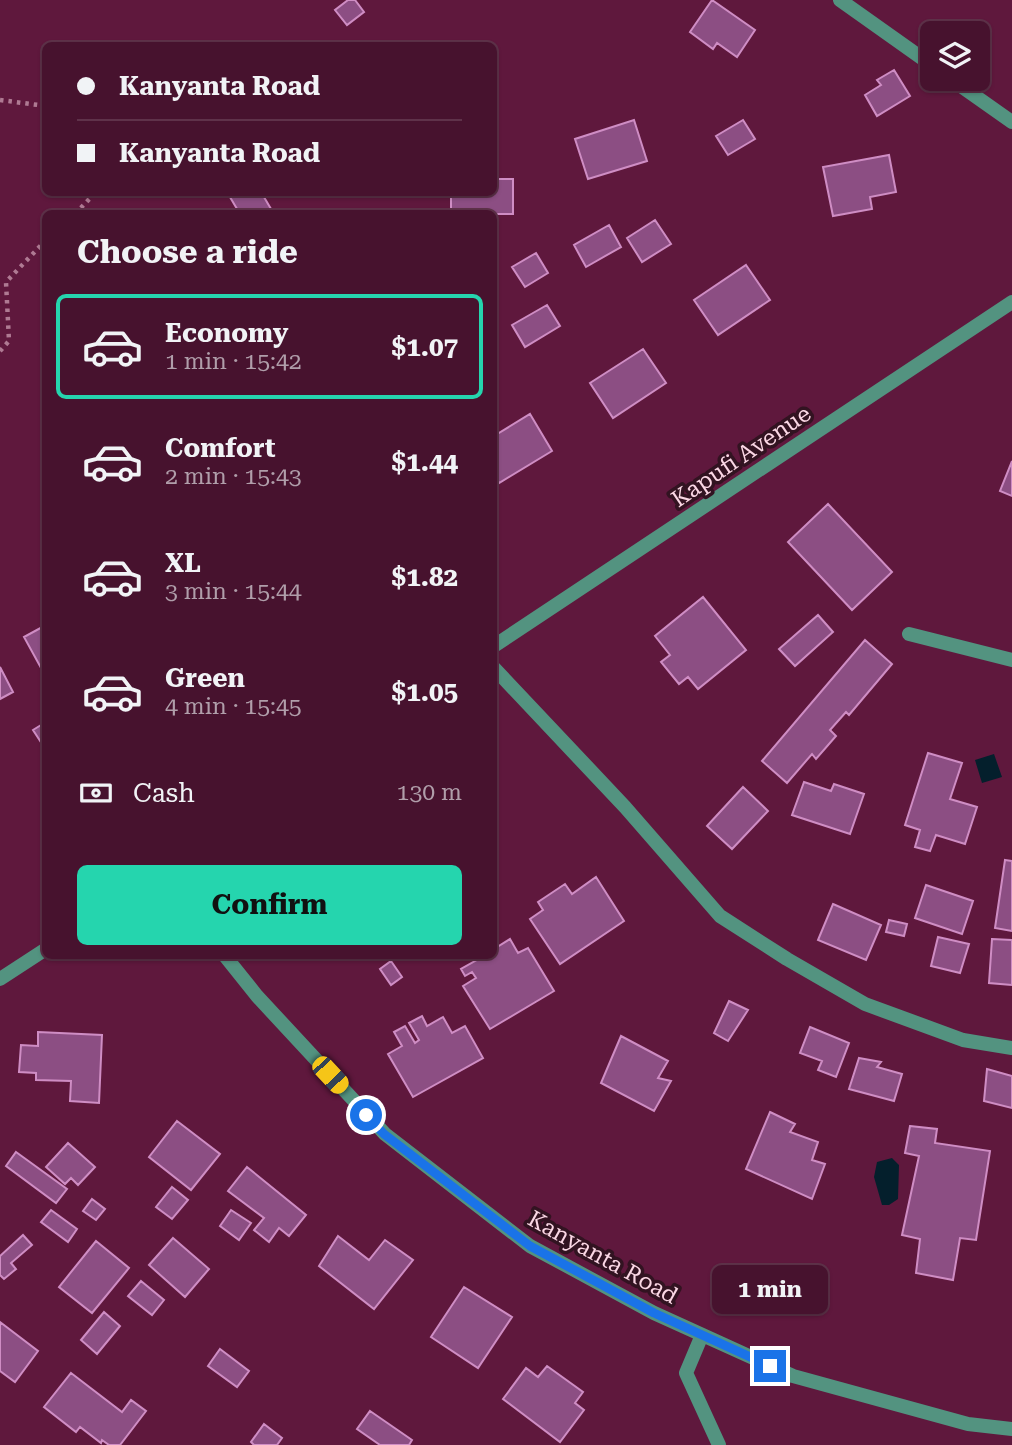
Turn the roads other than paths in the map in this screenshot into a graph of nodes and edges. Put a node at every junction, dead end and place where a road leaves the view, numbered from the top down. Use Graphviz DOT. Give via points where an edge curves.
graph roads {
  1 [pos="840,0"];
  2 [pos="920,56"];
  3 [pos="968,91"];
  4 [pos="1012,121"];
  5 [pos="1012,302"];
  6 [pos="909,634"];
  7 [pos="497,644"];
  8 [pos="1012,660"];
  9 [pos="497,670"];
  10 [pos="42,952"];
  11 [pos="227,959"];
  12 [pos="0,979"];
  13 [pos="1012,1048"];
  14 [pos="702,1335"];
  15 [pos="1012,1429"];
  16 [pos="719,1445"];
  1 -- 2 [label="street"];
  3 -- 4 [label="street"];
  5 -- 7 [label="street, Kapufi Avenue"];
  6 -- 8 [label="street"];
  9 -- 13 [label="street" via="720,916 865,1004 963,1040"];
  10 -- 12 [label="street"];
  11 -- 14 [label="street, Kanyanta Road" via="384,1134 530,1246"];
  14 -- 15 [label="street, Kanyanta Road" via="793,1376 968,1424"];
  14 -- 16 [label="street" via="686,1373"];
}
